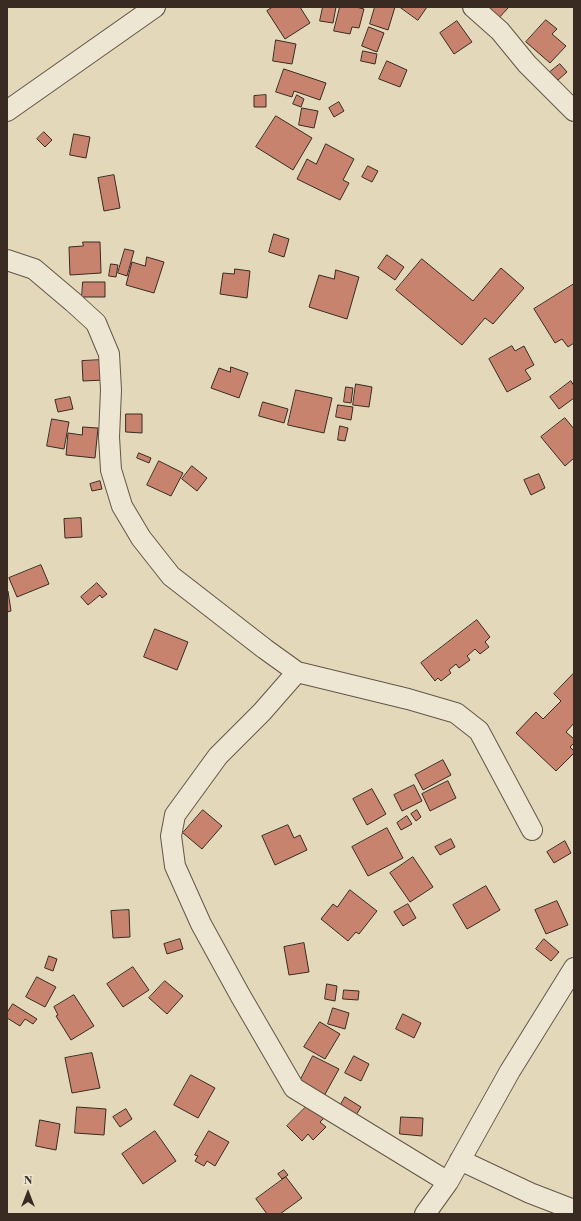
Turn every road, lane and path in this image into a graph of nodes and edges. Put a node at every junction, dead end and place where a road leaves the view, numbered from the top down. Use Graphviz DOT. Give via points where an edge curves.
graph roads {
  1 [pos="155,7"];
  2 [pos="473,7"];
  3 [pos="7,111"];
  4 [pos="574,111"];
  5 [pos="7,260"];
  6 [pos="297,672"];
  7 [pos="532,830"];
  8 [pos="574,968"];
  9 [pos="460,1160"];
  10 [pos="448,1182"];
  11 [pos="574,1210"];
  12 [pos="425,1214"];
  1 -- 3 [label="street"];
  2 -- 4 [label="street"];
  5 -- 6 [label="street" via="34,269 96,323 109,354 111,470 122,506 141,538 171,576"];
  6 -- 7 [label="street" via="456,713 479,731"];
  6 -- 10 [label="street" via="218,756 175,815 171,836 175,866 202,924 294,1088"];
  8 -- 9 [label="street" via="510,1071"];
  9 -- 10 [label="street"];
  9 -- 11 [label="street" via="530,1193"];
  10 -- 12 [label="street"];
}
